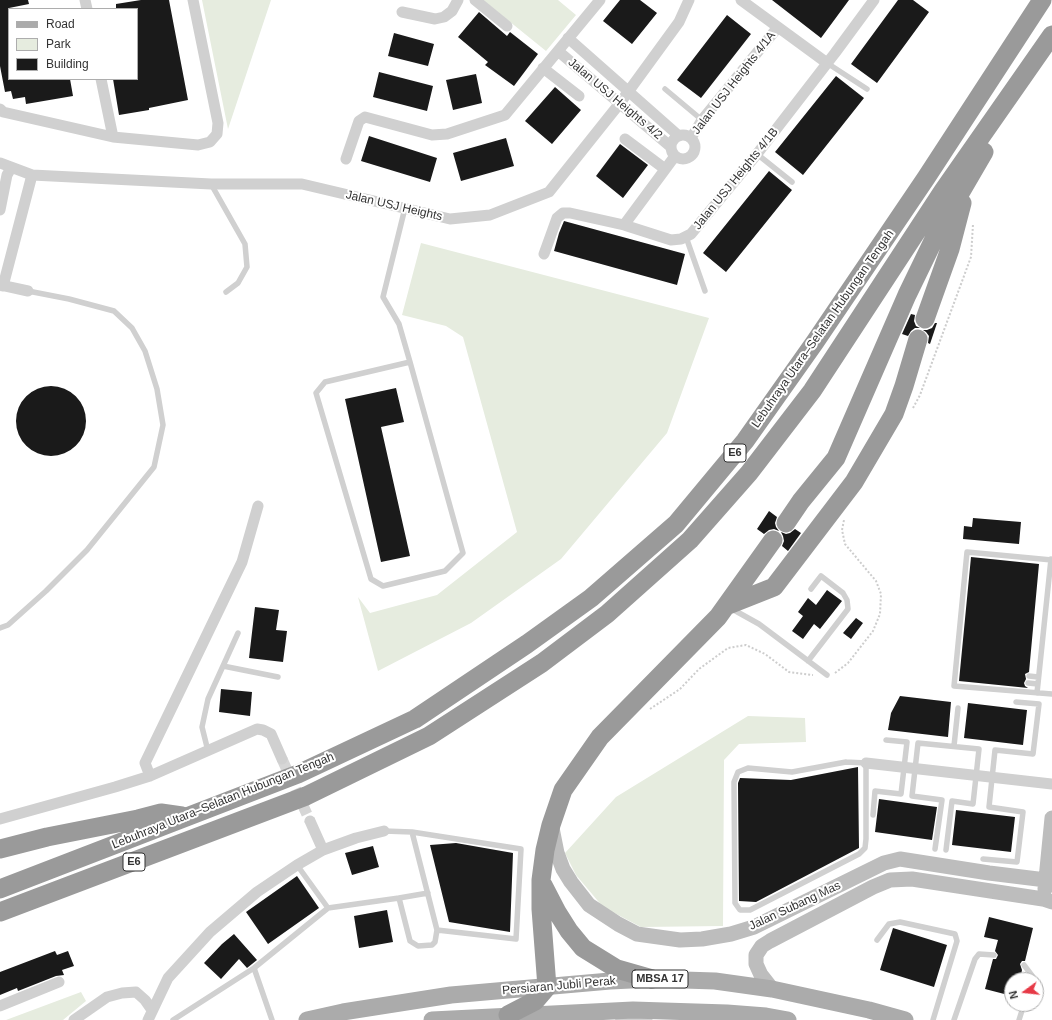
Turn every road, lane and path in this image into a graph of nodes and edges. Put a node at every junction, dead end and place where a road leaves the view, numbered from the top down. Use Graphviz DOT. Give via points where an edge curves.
graph roads {
  1 [pos="193,0"];
  2 [pos="458,0"];
  3 [pos="475,0"];
  4 [pos="600,0"];
  5 [pos="689,0"];
  6 [pos="741,0"];
  7 [pos="874,0"];
  8 [pos="1042,0"];
  9 [pos="402,12"];
  10 [pos="507,26"];
  11 [pos="778,27"];
  12 [pos="1052,34"];
  13 [pos="568,38"];
  14 [pos="558,51"];
  15 [pos="1041,52"];
  16 [pos="827,63"];
  17 [pos="544,68"];
  18 [pos="101,80"];
  19 [pos="665,88"];
  20 [pos="867,89"];
  21 [pos="628,91"];
  22 [pos="579,96"];
  23 [pos="620,103"];
  24 [pos="0,109"];
  25 [pos="702,120"];
  26 [pos="679,136"];
  27 [pos="113,137"];
  28 [pos="690,138"];
  29 [pos="625,139"];
  30 [pos="673,152"];
  31 [pos="757,154"];
  32 [pos="346,159"];
  33 [pos="0,163"];
  34 [pos="10,168"];
  35 [pos="666,169"];
  36 [pos="32,175"];
  37 [pos="792,182"];
  38 [pos="967,182"];
  39 [pos="211,184"];
  40 [pos="404,208"];
  41 [pos="0,210"];
  42 [pos="624,225"];
  43 [pos="686,236"];
  44 [pos="544,254"];
  45 [pos="1,286"];
  46 [pos="28,291"];
  47 [pos="705,291"];
  48 [pos="226,292"];
  49 [pos="925,319"];
  50 [pos="918,339"];
  51 [pos="410,362"];
  52 [pos="258,506"];
  53 [pos="786,523"];
  54 [pos="773,540"];
  55 [pos="1051,559"];
  56 [pos="810,589"];
  57 [pos="726,606"];
  58 [pos="0,628"];
  59 [pos="238,633"];
  60 [pos="808,661"];
  61 [pos="223,666"];
  62 [pos="827,675"];
  63 [pos="1029,676"];
  64 [pos="278,677"];
  65 [pos="1038,677"];
  66 [pos="1028,683"];
  67 [pos="1038,684"];
  68 [pos="1037,693"];
  69 [pos="1052,694"];
  70 [pos="1016,702"];
  71 [pos="958,708"];
  72 [pos="886,740"];
  73 [pos="954,746"];
  74 [pos="208,752"];
  75 [pos="282,759"];
  76 [pos="866,763"];
  77 [pos="910,768"];
  78 [pos="976,775"];
  79 [pos="150,776"];
  80 [pos="992,777"];
  81 [pos="1052,784"];
  82 [pos="873,815"];
  83 [pos="188,817"];
  84 [pos="1052,818"];
  85 [pos="0,819"];
  86 [pos="310,821"];
  87 [pos="551,826"];
  88 [pos="384,831"];
  89 [pos="412,832"];
  90 [pos="1051,848"];
  91 [pos="0,849"];
  92 [pos="935,849"];
  93 [pos="323,850"];
  94 [pos="946,850"];
  95 [pos="983,859"];
  96 [pos="298,865"];
  97 [pos="989,873"];
  98 [pos="541,880"];
  99 [pos="1049,881"];
  100 [pos="0,889"];
  101 [pos="428,893"];
  102 [pos="1004,893"];
  103 [pos="399,898"];
  104 [pos="1048,900"];
  105 [pos="328,908"];
  106 [pos="0,912"];
  107 [pos="437,930"];
  108 [pos="877,940"];
  109 [pos="994,955"];
  110 [pos="1024,965"];
  111 [pos="254,968"];
  112 [pos="1029,972"];
  113 [pos="652,979"];
  114 [pos="59,982"];
  115 [pos="547,987"];
  116 [pos="772,989"];
  117 [pos="0,1006"];
  118 [pos="576,1012"];
  119 [pos="150,1015"];
  120 [pos="508,1015"];
  121 [pos="470,1018"];
  122 [pos="74,1020"];
  123 [pos="173,1020"];
  124 [pos="272,1020"];
  125 [pos="307,1020"];
  126 [pos="432,1020"];
  127 [pos="647,1020"];
  128 [pos="788,1020"];
  129 [pos="905,1020"];
  130 [pos="933,1020"];
  131 [pos="954,1020"];
  1 -- 27 [label="street" via="218,123 218,134 210,142 198,145"];
  2 -- 9 [label="street" via="452,11 444,17 435,19"];
  3 -- 10 [label="street"];
  4 -- 13 [label="street"];
  5 -- 21 [label="street, Jalan USJ Heights" via="679,22"];
  6 -- 11 [label="street"];
  7 -- 16 [label="street, Jalan USJ Heights 4/1B"];
  8 -- 83 [label="highway, Lebuhraya Utara–Selatan Hubungan Tengah / E6" via="815,342 745,442 676,524 591,598 415,719 298,774"];
  11 -- 16 [label="street"];
  11 -- 25 [label="street, Jalan USJ Heights 4/1A"];
  12 -- 15 [label="highway, Lebuhraya Utara–Selatan Hubungan Tengah / E6"];
  13 -- 14 [label="street"];
  13 -- 21 [label="street, Jalan USJ Heights 4/2"];
  14 -- 17 [label="street"];
  14 -- 23 [label="street, Jalan USJ Heights 4/2"];
  15 -- 38 [label="highway"];
  15 -- 106 [label="highway, Lebuhraya Utara–Selatan Hubungan Tengah / E6" via="943,192 812,391 749,473 690,540 607,614 542,663 429,736 306,796"];
  16 -- 20 [label="lane"];
  16 -- 31 [label="street, Jalan USJ Heights 4/1B"];
  17 -- 22 [label="street"];
  17 -- 32 [label="street" via="505,115 447,134 432,135 365,118 359,121"];
  18 -- 27 [label="street"];
  19 -- 25 [label="lane"];
  21 -- 23 [label="street, Jalan USJ Heights"];
  21 -- 26 [label="street, Jalan USJ Heights 4/2"];
  23 -- 30 [label="street, Jalan USJ Heights 4/2"];
  23 -- 40 [label="street, Jalan USJ Heights" via="549,192 490,216 450,219"];
  24 -- 27 [label="street" via="3,112"];
  25 -- 28 [label="street, Jalan USJ Heights 4/1A"];
  26 -- 28 [label="street"];
  26 -- 30 [label="street" via="674,141"];
  28 -- 30 [label="street" via="695,144 692,155 682,159"];
  29 -- 35 [label="street"];
  30 -- 35 [label="street"];
  31 -- 37 [label="lane"];
  31 -- 43 [label="street, Jalan USJ Heights 4/1B" via="698,226"];
  33 -- 34 [label="street, Jalan USJ Heights"];
  34 -- 36 [label="street, Jalan USJ Heights"];
  34 -- 41 [label="street"];
  35 -- 42 [label="street"];
  36 -- 39 [label="street, Jalan USJ Heights"];
  36 -- 45 [label="street"];
  38 -- 49 [label="highway" via="950,249"];
  38 -- 53 [label="highway" via="938,231 906,295 836,458"];
  39 -- 40 [label="street, Jalan USJ Heights" via="302,184"];
  39 -- 48 [label="lane" via="245,244 247,268 238,283"];
  40 -- 51 [label="lane" via="383,297 399,324"];
  42 -- 43 [label="street, Jalan USJ Heights 4/1B" via="671,240"];
  42 -- 44 [label="street, Jalan USJ Heights 4/1B" via="570,213 563,214 557,218"];
  43 -- 47 [label="lane"];
  45 -- 46 [label="street"];
  46 -- 58 [label="lane" via="114,311 132,328 145,351 157,389 164,425 154,467 87,550 46,591 8,625"];
  50 -- 57 [label="highway" via="894,414 854,482 774,587"];
  51 -- 51 [label="lane" via="463,553 445,571 383,586 371,579 316,393 325,382"];
  52 -- 79 [label="street" via="242,562 145,763"];
  54 -- 57 [label="highway"];
  55 -- 65 [label="lane"];
  55 -- 68 [label="lane" via="967,552 954,686"];
  56 -- 60 [label="lane" via="821,576 843,593 848,609"];
  57 -- 60 [label="lane" via="759,624"];
  57 -- 87 [label="highway" via="600,737 563,790"];
  59 -- 61 [label="lane"];
  60 -- 62 [label="lane"];
  61 -- 64 [label="lane"];
  61 -- 74 [label="lane" via="208,699 202,727"];
  63 -- 65 [label="lane"];
  65 -- 67 [label="lane"];
  66 -- 67 [label="lane"];
  67 -- 68 [label="lane"];
  68 -- 69 [label="lane"];
  70 -- 80 [label="lane" via="1039,704 1033,754 995,750"];
  71 -- 73 [label="lane"];
  72 -- 77 [label="lane" via="907,742"];
  73 -- 77 [label="lane" via="918,743"];
  73 -- 78 [label="lane" via="979,748"];
  74 -- 75 [label="street" via="257,729 271,734"];
  74 -- 79 [label="street"];
  76 -- 76 [label="lane" via="846,762 792,772 748,768 738,772 734,782 735,903 740,910 750,910 860,854 865,848 866,839"];
  76 -- 77 [label="street"];
  77 -- 78 [label="street"];
  77 -- 82 [label="lane" via="901,794 875,791"];
  77 -- 92 [label="lane" via="912,796 942,800"];
  78 -- 80 [label="street"];
  78 -- 94 [label="lane" via="973,804 952,801"];
  79 -- 85 [label="street"];
  80 -- 81 [label="street"];
  80 -- 95 [label="lane" via="989,807 1023,812 1018,862"];
  83 -- 91 [label="highway" via="161,813"];
  83 -- 100 [label="highway, Lebuhraya Utara–Selatan Hubungan Tengah / E6"];
  84 -- 90 [label="street, Jalan Subang Mas"];
  86 -- 93 [label="street"];
  87 -- 97 [label="street, Jalan Subang Mas" via="563,869 589,905 637,934 680,940 731,934 754,927 884,863 900,858"];
  87 -- 98 [label="highway"];
  88 -- 89 [label="lane"];
  88 -- 93 [label="street"];
  89 -- 101 [label="lane"];
  89 -- 107 [label="lane" via="521,849 516,939"];
  90 -- 99 [label="street, Jalan Subang Mas"];
  93 -- 96 [label="street"];
  96 -- 105 [label="lane"];
  96 -- 119 [label="street" via="257,892 210,932 168,978"];
  97 -- 99 [label="street, Jalan Subang Mas"];
  97 -- 102 [label="street"];
  98 -- 113 [label="highway" via="557,912 583,948 617,969"];
  98 -- 115 [label="highway"];
  99 -- 104 [label="street, Jalan Subang Mas"];
  101 -- 103 [label="lane"];
  101 -- 107 [label="lane"];
  102 -- 104 [label="street, Jalan Subang Mas"];
  102 -- 116 [label="street, Jalan Subang Mas" via="912,879 890,880 762,946 756,955 756,964"];
  103 -- 105 [label="lane"];
  103 -- 107 [label="lane" via="410,941 418,946 432,946"];
  105 -- 111 [label="lane"];
  108 -- 130 [label="lane" via="889,924 900,922 955,934 957,941"];
  109 -- 131 [label="lane" via="979,954 975,959"];
  110 -- 112 [label="lane"];
  111 -- 123 [label="lane"];
  111 -- 124 [label="lane"];
  113 -- 115 [label="main road, Persiaran Jubli Perak / MBSA 17"];
  113 -- 116 [label="main road, Persiaran Jubli Perak / MBSA 17" via="715,981"];
  114 -- 117 [label="street"];
  115 -- 120 [label="highway" via="535,1001"];
  115 -- 125 [label="main road, Persiaran Jubli Perak / MBSA 17" via="451,995"];
  116 -- 129 [label="main road, Persiaran Jubli Perak / MBSA 17"];
  118 -- 120 [label="main road, Persiaran Jubli Perak"];
  118 -- 127 [label="street"];
  118 -- 128 [label="main road, Persiaran Jubli Perak" via="633,1010 727,1013"];
  119 -- 122 [label="street" via="145,1000 136,992 107,997"];
  120 -- 121 [label="main road, Persiaran Jubli Perak"];
  121 -- 126 [label="main road, Persiaran Jubli Perak"];
}
